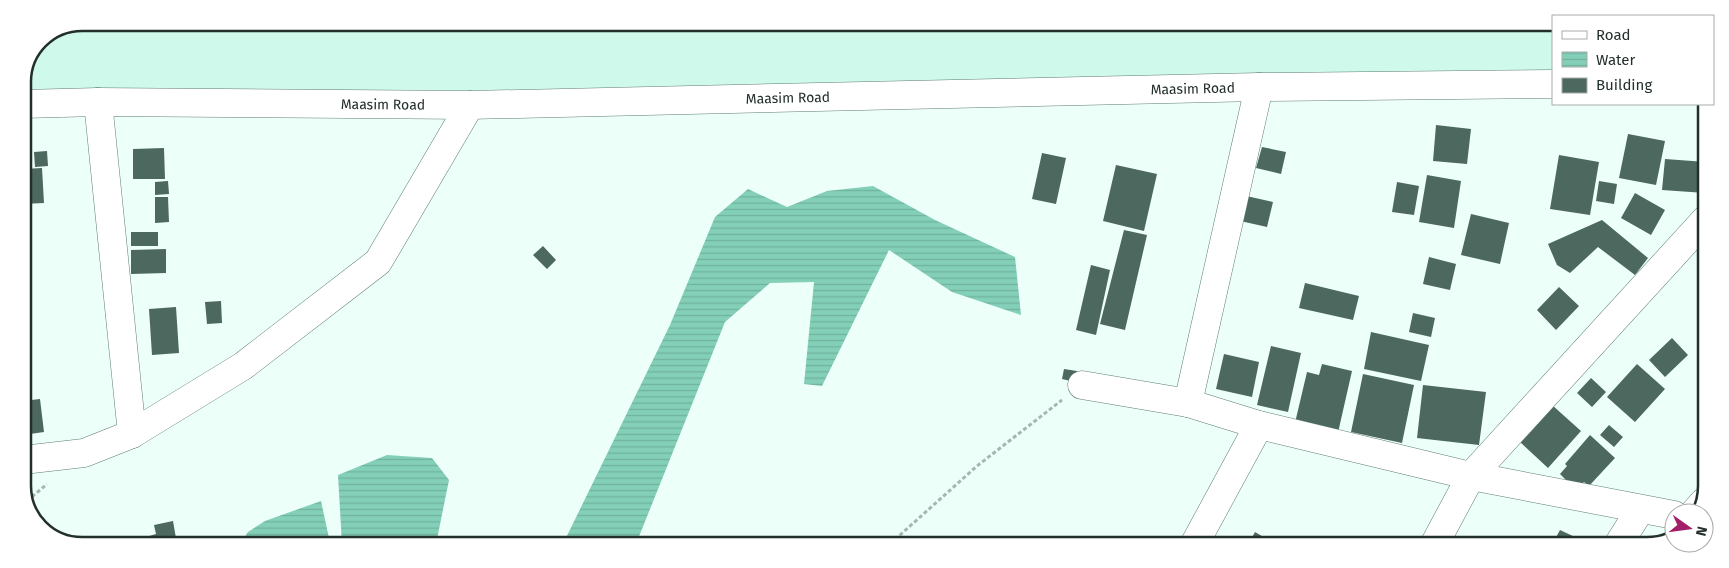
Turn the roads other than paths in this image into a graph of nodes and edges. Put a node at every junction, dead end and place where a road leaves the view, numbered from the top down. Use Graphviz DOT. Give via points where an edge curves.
graph roads {
  1 [pos="1552,84"];
  2 [pos="1259,88"];
  3 [pos="98,102"];
  4 [pos="31,104"];
  5 [pos="470,105"];
  6 [pos="1698,228"];
  7 [pos="1082,385"];
  8 [pos="1188,403"];
  9 [pos="1260,425"];
  10 [pos="132,434"];
  11 [pos="31,459"];
  12 [pos="1471,476"];
  13 [pos="1640,510"];
  14 [pos="1664,514"];
  15 [pos="1198,537"];
  16 [pos="1438,537"];
  17 [pos="1624,537"];
  1 -- 2 [label="street, Maasim Road"];
  2 -- 5 [label="street, Maasim Road"];
  2 -- 8 [label="street"];
  3 -- 4 [label="street, Maasim Road"];
  3 -- 5 [label="street, Maasim Road"];
  3 -- 10 [label="street"];
  5 -- 10 [label="street" via="378,262 243,366"];
  6 -- 12 [label="street"];
  7 -- 8 [label="street"];
  8 -- 9 [label="street"];
  9 -- 12 [label="street"];
  9 -- 15 [label="street"];
  10 -- 11 [label="street" via="84,453"];
  12 -- 13 [label="street"];
  12 -- 16 [label="street"];
  13 -- 14 [label="street"];
  13 -- 17 [label="street"];
}
